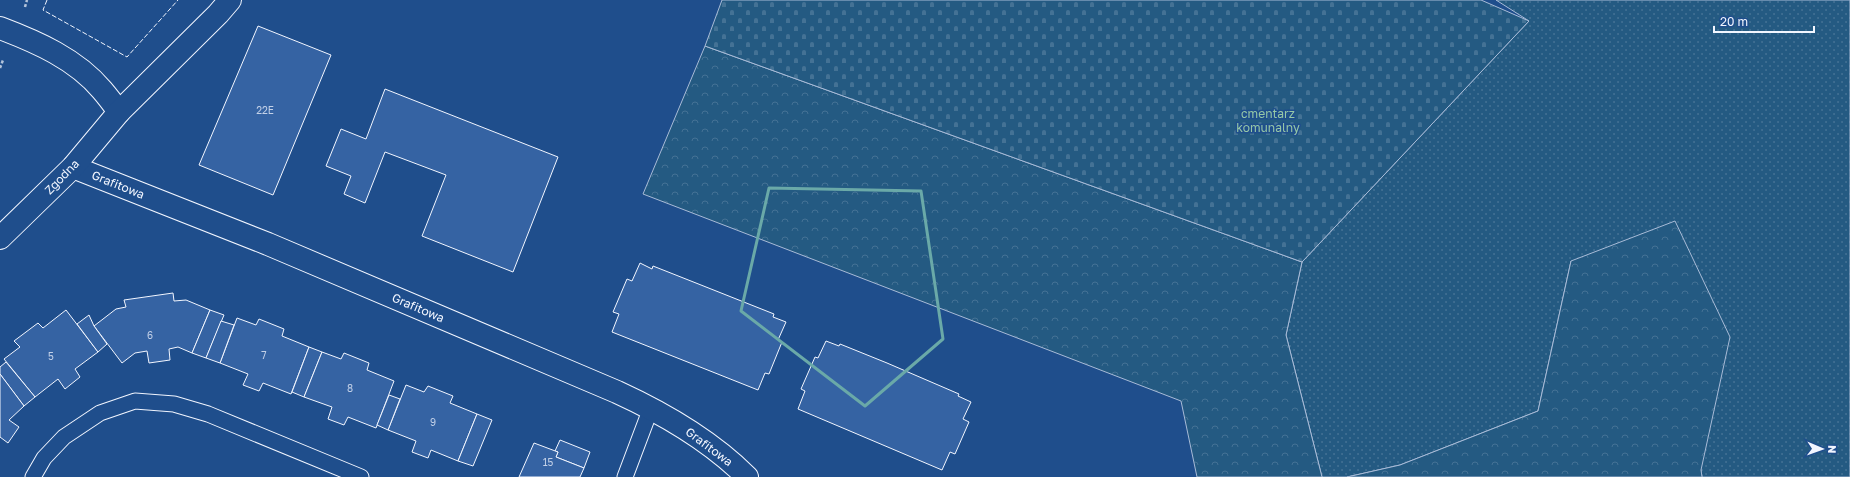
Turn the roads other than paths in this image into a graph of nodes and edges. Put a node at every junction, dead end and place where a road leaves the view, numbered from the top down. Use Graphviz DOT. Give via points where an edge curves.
graph roads {
  1 [pos="230,0"];
  2 [pos="0,28"];
  3 [pos="119,112"];
  4 [pos="73,167"];
  5 [pos="0,238"];
  6 [pos="651,408"];
  7 [pos="33,477"];
  8 [pos="361,477"];
  9 [pos="625,477"];
  10 [pos="747,477"];
  1 -- 3 [label="street, Zgodna"];
  2 -- 3 [label="street" via="58,54 102,89"];
  3 -- 4 [label="street, Zgodna"];
  4 -- 5 [label="street, Zgodna"];
  4 -- 6 [label="street, Grafitowa" via="268,244"];
  6 -- 9 [label="lane"];
  6 -- 10 [label="street, Grafitowa" via="700,438"];
  7 -- 8 [label="lane" via="44,458 64,437 100,413 135,402 174,404 208,414"];
}
